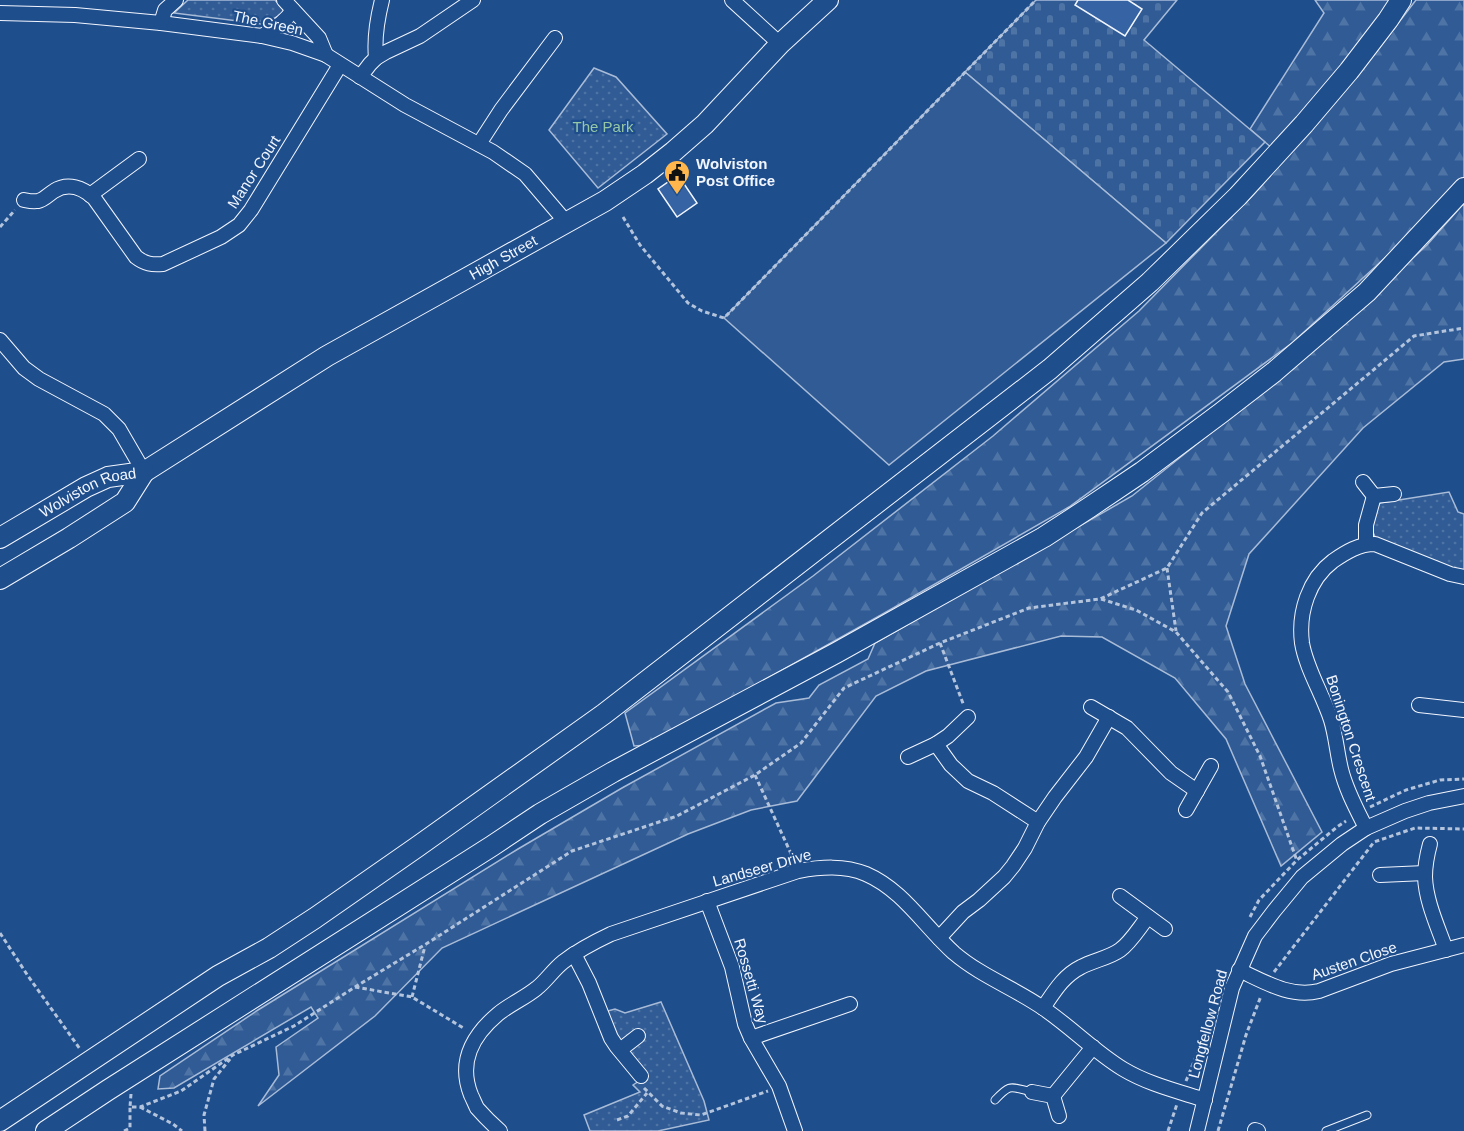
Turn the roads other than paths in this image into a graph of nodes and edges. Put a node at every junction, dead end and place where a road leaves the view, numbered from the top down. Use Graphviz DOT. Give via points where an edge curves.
graph roads {
  1 [pos="176,0"];
  2 [pos="382,0"];
  3 [pos="473,0"];
  4 [pos="732,0"];
  5 [pos="828,0"];
  6 [pos="1401,0"];
  7 [pos="289,5"];
  8 [pos="0,14"];
  9 [pos="161,23"];
  10 [pos="262,36"];
  11 [pos="555,38"];
  12 [pos="780,44"];
  13 [pos="326,55"];
  14 [pos="376,58"];
  15 [pos="340,65"];
  16 [pos="360,78"];
  17 [pos="479,144"];
  18 [pos="140,159"];
  19 [pos="1464,188"];
  20 [pos="90,195"];
  21 [pos="24,200"];
  22 [pos="566,222"];
  23 [pos="0,340"];
  24 [pos="144,472"];
  25 [pos="1363,482"];
  26 [pos="1394,494"];
  27 [pos="1374,496"];
  28 [pos="0,538"];
  29 [pos="1366,544"];
  30 [pos="1464,577"];
  31 [pos="0,579"];
  32 [pos="1419,705"];
  33 [pos="1464,705"];
  34 [pos="1091,707"];
  35 [pos="968,717"];
  36 [pos="1109,717"];
  37 [pos="936,744"];
  38 [pos="908,758"];
  39 [pos="1211,766"];
  40 [pos="1197,791"];
  41 [pos="1464,796"];
  42 [pos="1186,810"];
  43 [pos="1038,822"];
  44 [pos="1366,828"];
  45 [pos="1430,844"];
  46 [pos="1425,873"];
  47 [pos="1380,875"];
  48 [pos="1120,896"];
  49 [pos="707,901"];
  50 [pos="1148,917"];
  51 [pos="1165,929"];
  52 [pos="939,938"];
  53 [pos="1464,945"];
  54 [pos="1446,950"];
  55 [pos="574,954"];
  56 [pos="1239,970"];
  57 [pos="850,1004"];
  58 [pos="1043,1008"];
  59 [pos="638,1036"];
  60 [pos="751,1038"];
  61 [pos="1093,1047"];
  62 [pos="620,1050"];
  63 [pos="641,1076"];
  64 [pos="1032,1092"];
  65 [pos="1053,1096"];
  66 [pos="994,1100"];
  67 [pos="1205,1100"];
  68 [pos="1367,1115"];
  69 [pos="1059,1116"];
  70 [pos="0,1120"];
  71 [pos="46,1131"];
  72 [pos="500,1131"];
  73 [pos="795,1131"];
  74 [pos="1197,1131"];
  75 [pos="1326,1131"];
  1 -- 9 [label="street" via="165,9"];
  2 -- 14 [label="street" via="376,27"];
  3 -- 14 [label="street" via="420,36"];
  4 -- 12 [label="street"];
  5 -- 12 [label="street, High Street"];
  6 -- 70 [label="street" via="1349,71 1238,196 1149,282 1050,369 604,714 417,848"];
  7 -- 10 [label="street" via="282,24"];
  7 -- 13 [label="street, The Green" via="320,39"];
  8 -- 9 [label="street, The Green" via="75,15"];
  9 -- 10 [label="street, The Green"];
  10 -- 13 [label="street, The Green"];
  11 -- 17 [label="street"];
  12 -- 22 [label="street, High Street" via="705,124 673,152 604,201"];
  13 -- 15 [label="street"];
  14 -- 16 [label="street"];
  15 -- 16 [label="street"];
  15 -- 20 [label="street, Manor Court" via="251,210 239,225 221,237 163,264 144,263 129,249"];
  16 -- 17 [label="street"];
  17 -- 22 [label="street" via="525,174"];
  18 -- 20 [label="street"];
  19 -- 71 [label="street" via="1367,292 1274,372 1090,507 1044,537 540,814"];
  20 -- 21 [label="street" via="85,190 67,187 40,201"];
  22 -- 24 [label="street, High Street" via="327,356"];
  23 -- 24 [label="street" via="39,379 105,414 119,429"];
  24 -- 28 [label="street, Wolviston Road" via="108,477 86,487"];
  24 -- 31 [label="street, Wolviston Road" via="125,502"];
  25 -- 27 [label="street"];
  26 -- 27 [label="street"];
  27 -- 29 [label="street" via="1366,525"];
  29 -- 30 [label="street"];
  29 -- 44 [label="street, Bonington Crescent" via="1346,552 1316,578 1305,603 1301,629 1302,644 1331,721 1341,771"];
  32 -- 33 [label="street"];
  34 -- 36 [label="street"];
  35 -- 37 [label="street"];
  36 -- 40 [label="street" via="1132,732 1171,773"];
  36 -- 43 [label="street" via="1086,757"];
  37 -- 38 [label="street"];
  37 -- 43 [label="street" via="968,781"];
  39 -- 40 [label="street"];
  40 -- 42 [label="street"];
  41 -- 44 [label="street, Longfellow Road" via="1429,803"];
  43 -- 52 [label="street" via="1009,872"];
  44 -- 56 [label="street, Longfellow Road" via="1302,877 1256,936"];
  45 -- 46 [label="street"];
  46 -- 47 [label="street"];
  46 -- 54 [label="street" via="1427,893"];
  48 -- 50 [label="street"];
  49 -- 52 [label="street, Landseer Drive" via="798,871 843,868 865,873 885,884"];
  49 -- 55 [label="street, Landseer Drive" via="611,934"];
  49 -- 60 [label="street, Rossetti Way" via="732,967"];
  50 -- 51 [label="street"];
  50 -- 58 [label="street" via="1122,949 1070,974"];
  52 -- 58 [label="street, Landseer Drive" via="975,968"];
  53 -- 54 [label="street, Austen Close"];
  54 -- 56 [label="street, Austen Close" via="1391,964 1308,994 1292,993"];
  55 -- 62 [label="street"];
  55 -- 72 [label="street, Landseer Drive" via="538,987 487,1023 470,1048 468,1087 485,1118"];
  56 -- 67 [label="street, Longfellow Road"];
  57 -- 60 [label="street, Rossetti Way"];
  58 -- 61 [label="street, Landseer Drive"];
  59 -- 62 [label="street"];
  60 -- 73 [label="street, Rossetti Way" via="779,1086"];
  61 -- 65 [label="street"];
  61 -- 67 [label="street, Landseer Drive" via="1138,1076"];
  62 -- 63 [label="street"];
  64 -- 65 [label="street"];
  64 -- 66 [label="lane" via="1010,1087"];
  65 -- 69 [label="street"];
  67 -- 74 [label="street, Longfellow Road"];
  68 -- 75 [label="lane"];
}
